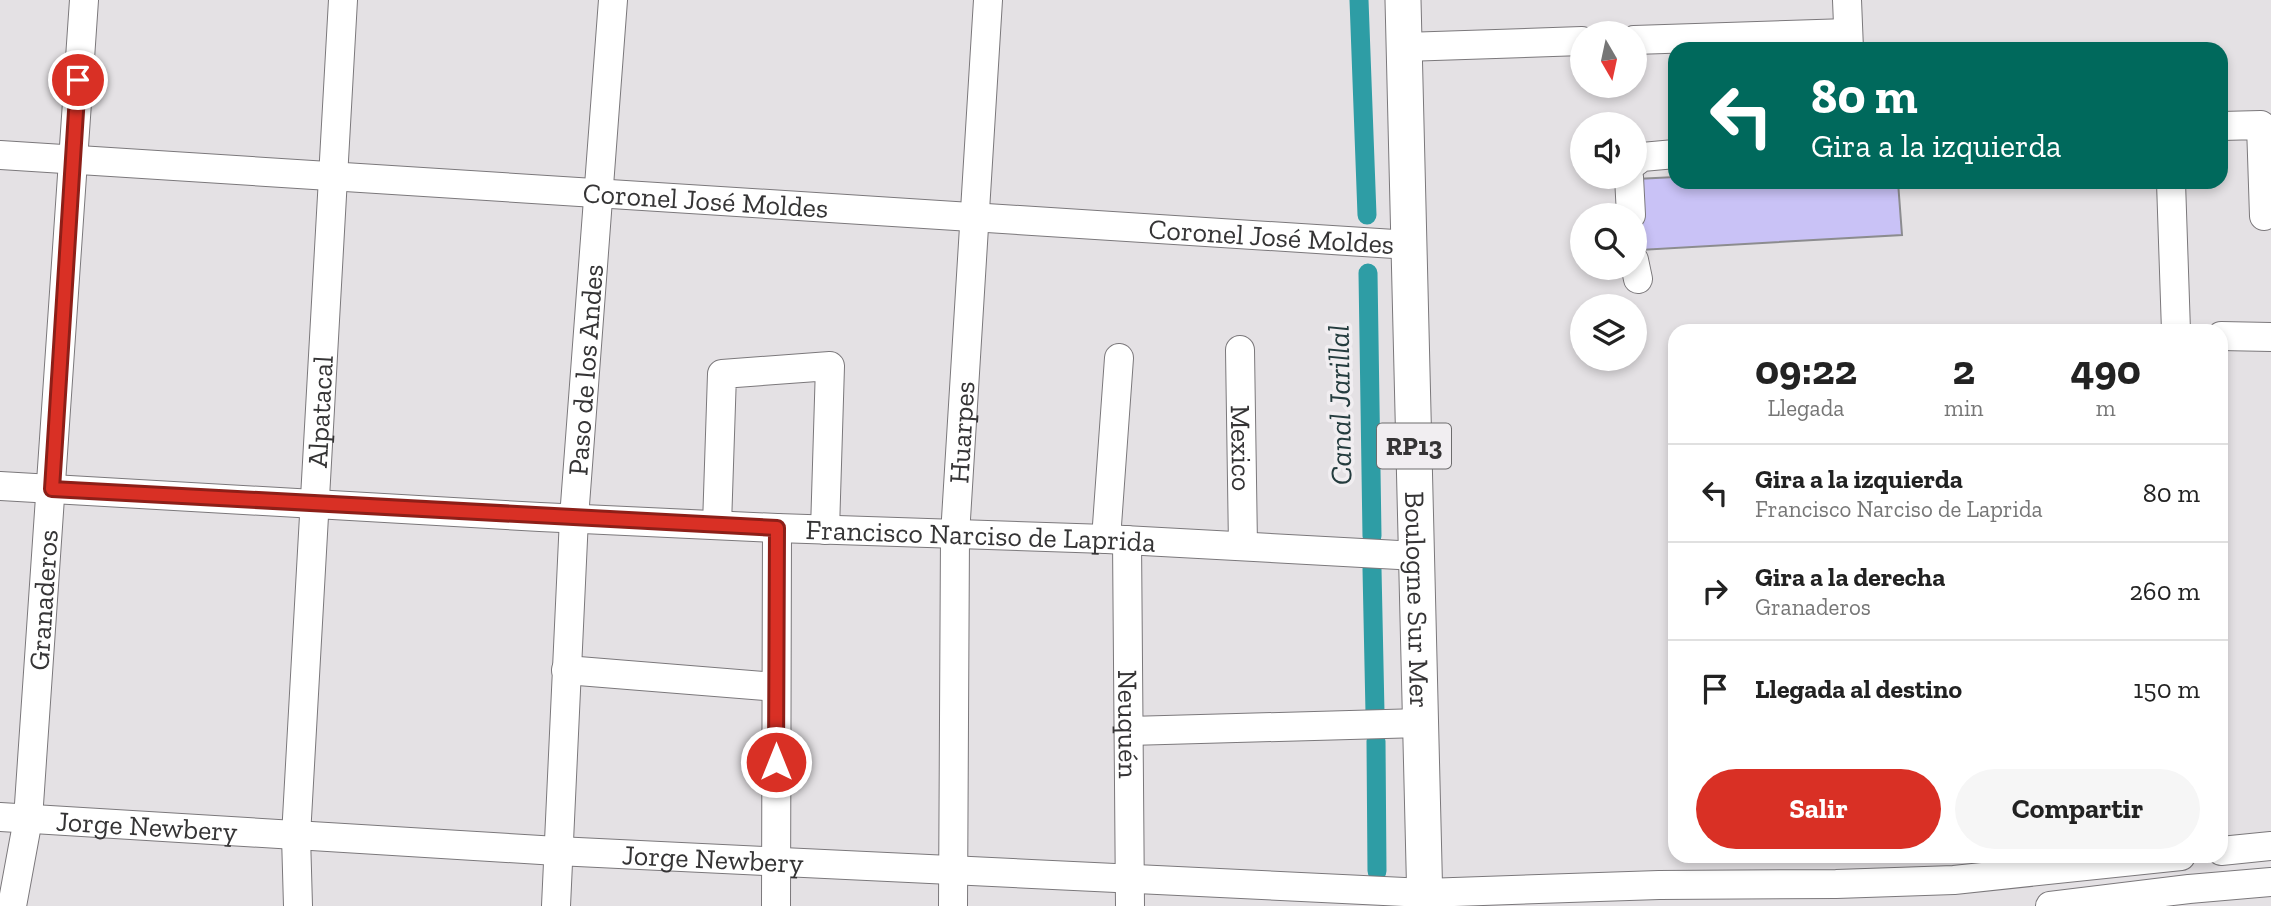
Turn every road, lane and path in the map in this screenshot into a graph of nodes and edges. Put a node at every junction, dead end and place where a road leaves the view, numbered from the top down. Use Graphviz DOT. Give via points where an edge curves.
graph roads {
  1 [pos="84,0"];
  2 [pos="342,0"];
  3 [pos="613,0"];
  4 [pos="988,0"];
  5 [pos="1403,0"];
  6 [pos="1847,0"];
  7 [pos="1647,40"];
  8 [pos="1570,41"];
  9 [pos="1848,41"];
  10 [pos="1404,47"];
  11 [pos="2228,126"];
  12 [pos="0,155"];
  13 [pos="1668,155"];
  14 [pos="1647,157"];
  15 [pos="72,160"];
  16 [pos="332,177"];
  17 [pos="2171,189"];
  18 [pos="599,194"];
  19 [pos="2264,216"];
  20 [pos="974,218"];
  21 [pos="1409,245"];
  22 [pos="2176,324"];
  23 [pos="2228,336"];
  24 [pos="2271,337"];
  25 [pos="1240,350"];
  26 [pos="1119,358"];
  27 [pos="0,486"];
  28 [pos="52,489"];
  29 [pos="315,504"];
  30 [pos="574,518"];
  31 [pos="717,525"];
  32 [pos="777,528"];
  33 [pos="825,530"];
  34 [pos="955,535"];
  35 [pos="1117,539"];
  36 [pos="1243,546"];
  37 [pos="1417,556"];
  38 [pos="566,670"];
  39 [pos="776,687"];
  40 [pos="1421,723"];
  41 [pos="1129,731"];
  42 [pos="14,818"];
  43 [pos="296,836"];
  44 [pos="2271,846"];
  45 [pos="2228,850"];
  46 [pos="557,851"];
  47 [pos="776,862"];
  48 [pos="2115,863"];
  49 [pos="953,870"];
  50 [pos="2271,882"];
  51 [pos="1130,892"];
  52 [pos="2189,897"];
  53 [pos="1425,899"];
  54 [pos="2080,904"];
  55 [pos="12,906"];
  56 [pos="298,906"];
  57 [pos="556,906"];
  58 [pos="776,906"];
  59 [pos="953,906"];
  60 [pos="2050,906"];
  1 -- 15 [label="street, Granaderos"];
  2 -- 16 [label="street, Alpatacal"];
  3 -- 18 [label="street, Paso de los Andes"];
  4 -- 20 [label="street, Huarpes"];
  5 -- 10 [label="main road, Boulogne Sur Mer / RP13"];
  6 -- 9 [label="street"];
  7 -- 9 [label="street"];
  8 -- 10 [label="street"];
  10 -- 21 [label="main road, Boulogne Sur Mer / RP13"];
  11 -- 19 [label="street" via="2261,125"];
  12 -- 15 [label="street, Coronel José Moldes"];
  13 -- 14 [label="street"];
  15 -- 16 [label="street, Coronel José Moldes"];
  15 -- 28 [label="street, Granaderos"];
  16 -- 18 [label="street, Coronel José Moldes"];
  16 -- 29 [label="street, Alpatacal"];
  17 -- 22 [label="street"];
  18 -- 20 [label="street, Coronel José Moldes"];
  18 -- 30 [label="street, Paso de los Andes"];
  20 -- 21 [label="street, Coronel José Moldes"];
  20 -- 34 [label="street, Huarpes"];
  21 -- 37 [label="main road, Boulogne Sur Mer / RP13"];
  23 -- 24 [label="street"];
  25 -- 36 [label="street, Mexico"];
  26 -- 35 [label="street, Neuquén"];
  27 -- 28 [label="street, Francisco Narciso de Laprida"];
  28 -- 29 [label="street, Francisco Narciso de Laprida"];
  28 -- 42 [label="street, Granaderos"];
  29 -- 30 [label="street, Francisco Narciso de Laprida"];
  29 -- 43 [label="street, Alpatacal"];
  30 -- 31 [label="street, Francisco Narciso de Laprida"];
  30 -- 38 [label="street, Paso de los Andes"];
  31 -- 32 [label="street, Francisco Narciso de Laprida"];
  31 -- 33 [label="street" via="722,374 830,366"];
  32 -- 33 [label="street, Francisco Narciso de Laprida"];
  32 -- 39 [label="street"];
  33 -- 34 [label="street, Francisco Narciso de Laprida"];
  34 -- 35 [label="street, Francisco Narciso de Laprida"];
  34 -- 49 [label="street, Huarpes"];
  35 -- 36 [label="street, Francisco Narciso de Laprida"];
  35 -- 41 [label="street, Neuquén"];
  36 -- 37 [label="street, Francisco Narciso de Laprida"];
  37 -- 40 [label="main road, Boulogne Sur Mer / RP13"];
  38 -- 39 [label="street"];
  38 -- 46 [label="street, Paso de los Andes"];
  39 -- 47 [label="street"];
  40 -- 41 [label="street"];
  40 -- 53 [label="main road, Boulogne Sur Mer / RP13"];
  41 -- 51 [label="street, Neuquén"];
  42 -- 43 [label="street, Jorge Newbery"];
  42 -- 55 [label="street, Granaderos"];
  43 -- 46 [label="street, Jorge Newbery"];
  43 -- 56 [label="street, Alpatacal"];
  44 -- 45 [label="street"];
  46 -- 47 [label="street, Jorge Newbery"];
  46 -- 57 [label="street, Paso de los Andes"];
  47 -- 49 [label="street, Jorge Newbery"];
  47 -- 58 [label="street"];
  48 -- 53 [label="street, Jorge Newbery" via="1954,880 1659,885"];
  49 -- 51 [label="street, Jorge Newbery"];
  49 -- 59 [label="street, Huarpes"];
  50 -- 52 [label="street"];
  51 -- 53 [label="street, Jorge Newbery"];
  52 -- 54 [label="street"];
  54 -- 60 [label="street"];
}
